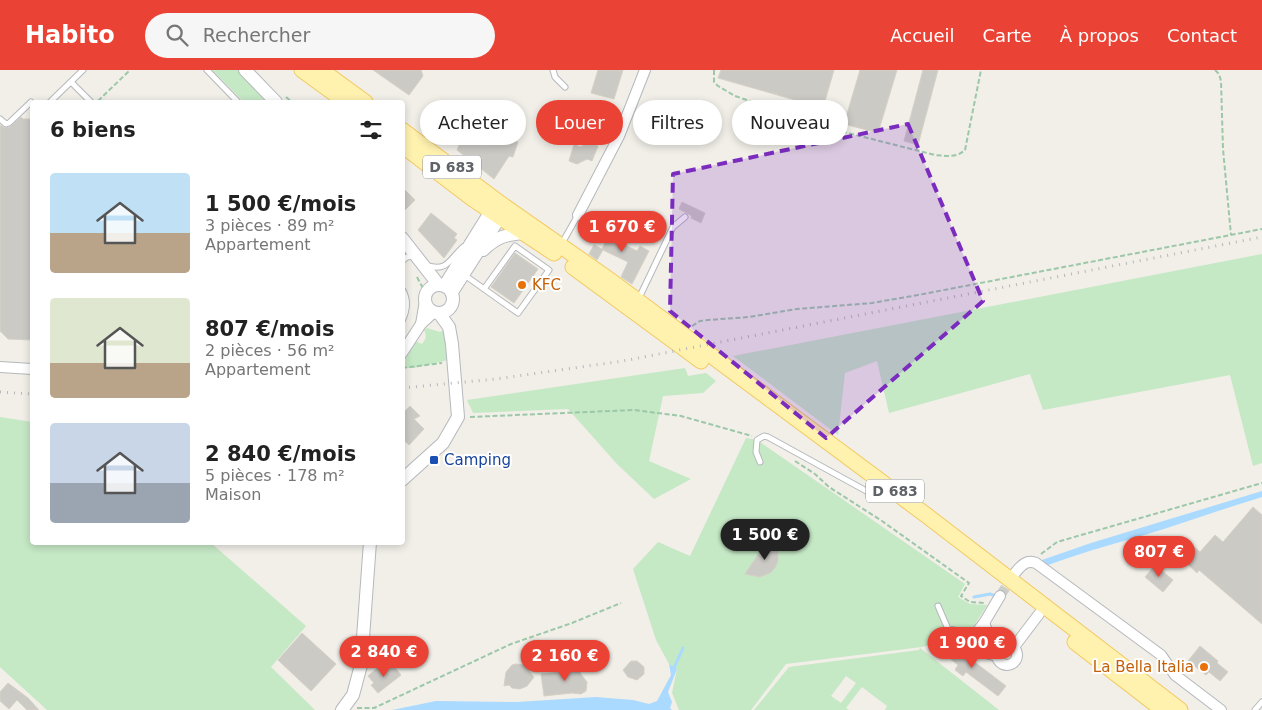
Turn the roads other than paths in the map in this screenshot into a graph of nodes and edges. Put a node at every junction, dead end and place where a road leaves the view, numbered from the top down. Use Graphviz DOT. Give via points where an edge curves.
graph roads {
  1 [pos="83,70"];
  2 [pos="207,70"];
  3 [pos="245,70"];
  4 [pos="302,70"];
  5 [pos="320,70"];
  6 [pos="553,70"];
  7 [pos="645,70"];
  8 [pos="71,82"];
  9 [pos="565,88"];
  10 [pos="52,100"];
  11 [pos="88,100"];
  12 [pos="236,100"];
  13 [pos="274,100"];
  14 [pos="343,100"];
  15 [pos="362,100"];
  16 [pos="30,103"];
  17 [pos="0,120"];
  18 [pos="405,133"];
  19 [pos="405,148"];
  20 [pos="473,199"];
  21 [pos="497,211"];
  22 [pos="578,215"];
  23 [pos="685,217"];
  24 [pos="480,230"];
  25 [pos="523,233"];
  26 [pos="405,242"];
  27 [pos="560,246"];
  28 [pos="405,258"];
  29 [pos="473,258"];
  30 [pos="422,264"];
  31 [pos="463,274"];
  32 [pos="484,289"];
  33 [pos="433,290"];
  34 [pos="405,294"];
  35 [pos="637,300"];
  36 [pos="440,312"];
  37 [pos="405,316"];
  38 [pos="421,324"];
  39 [pos="405,348"];
  40 [pos="0,367"];
  41 [pos="30,369"];
  42 [pos="760,462"];
  43 [pos="405,477"];
  44 [pos="886,496"];
  45 [pos="370,545"];
  46 [pos="1015,573"];
  47 [pos="998,600"];
  48 [pos="938,606"];
  49 [pos="1039,614"];
  50 [pos="984,623"];
  51 [pos="953,632"];
  52 [pos="968,643"];
  53 [pos="1094,643"];
  54 [pos="1002,646"];
  55 [pos="1014,647"];
  56 [pos="997,656"];
  57 [pos="1262,702"];
  58 [pos="343,709"];
  59 [pos="1163,710"];
  60 [pos="1180,710"];
  61 [pos="1221,710"];
  62 [pos="1255,710"];
  1 -- 8 [label="lane"];
  2 -- 12 [label="lane"];
  3 -- 13 [label="street"];
  4 -- 14 [label="main road"];
  5 -- 15 [label="main road"];
  6 -- 9 [label="lane"];
  7 -- 22 [label="street" via="619,136"];
  8 -- 10 [label="lane"];
  8 -- 11 [label="lane"];
  16 -- 17 [label="lane" via="9,123"];
  18 -- 21 [label="main road, D 683"];
  19 -- 20 [label="main road, D 683"];
  20 -- 21 [label="main road, D 683"];
  20 -- 24 [label="street" via="482,217"];
  21 -- 24 [label="street"];
  21 -- 25 [label="main road, D 683"];
  21 -- 27 [label="main road, D 683"];
  21 -- 29 [label="street"];
  22 -- 27 [label="lane"];
  23 -- 35 [label="lane" via="673,227"];
  24 -- 30 [label="lane" via="446,265 440,268"];
  24 -- 33 [label="street"];
  25 -- 29 [label="street" via="502,236"];
  25 -- 44 [label="main road, D 683"];
  26 -- 30 [label="street"];
  27 -- 35 [label="main road, D 683"];
  28 -- 30 [label="lane" via="413,256"];
  29 -- 31 [label="street"];
  30 -- 33 [label="street"];
  31 -- 32 [label="lane"];
  31 -- 33 [label="street"];
  32 -- 32 [label="lane" via="518,313 549,270 515,246"];
  33 -- 36 [label="street" via="427,306"];
  33 -- 36 [label="street" via="453,302"];
  33 -- 38 [label="street"];
  34 -- 37 [label="lane"];
  35 -- 53 [label="main road, D 683"];
  36 -- 38 [label="street"];
  36 -- 43 [label="street" via="454,326 452,344 458,417 443,442"];
  38 -- 39 [label="street"];
  40 -- 41 [label="street"];
  42 -- 44 [label="lane" via="756,452 758,438 768,437 880,498"];
  44 -- 49 [label="main road, D 683"];
  45 -- 58 [label="street" via="361,666 353,695"];
  46 -- 61 [label="street" via="1031,561 1161,655 1175,675"];
  47 -- 50 [label="street"];
  48 -- 51 [label="lane" via="948,629"];
  49 -- 53 [label="main road" via="1048,614 1082,641"];
  49 -- 55 [label="street"];
  49 -- 59 [label="main road, D 683"];
  50 -- 52 [label="street"];
  50 -- 54 [label="street" via="988,633"];
  51 -- 52 [label="street"];
  52 -- 56 [label="street" via="979,651"];
  53 -- 60 [label="main road, D 683"];
  54 -- 55 [label="street"];
  54 -- 56 [label="street"];
  55 -- 56 [label="street" via="1017,658 1012,664 1005,665"];
  57 -- 62 [label="lane"];
}
